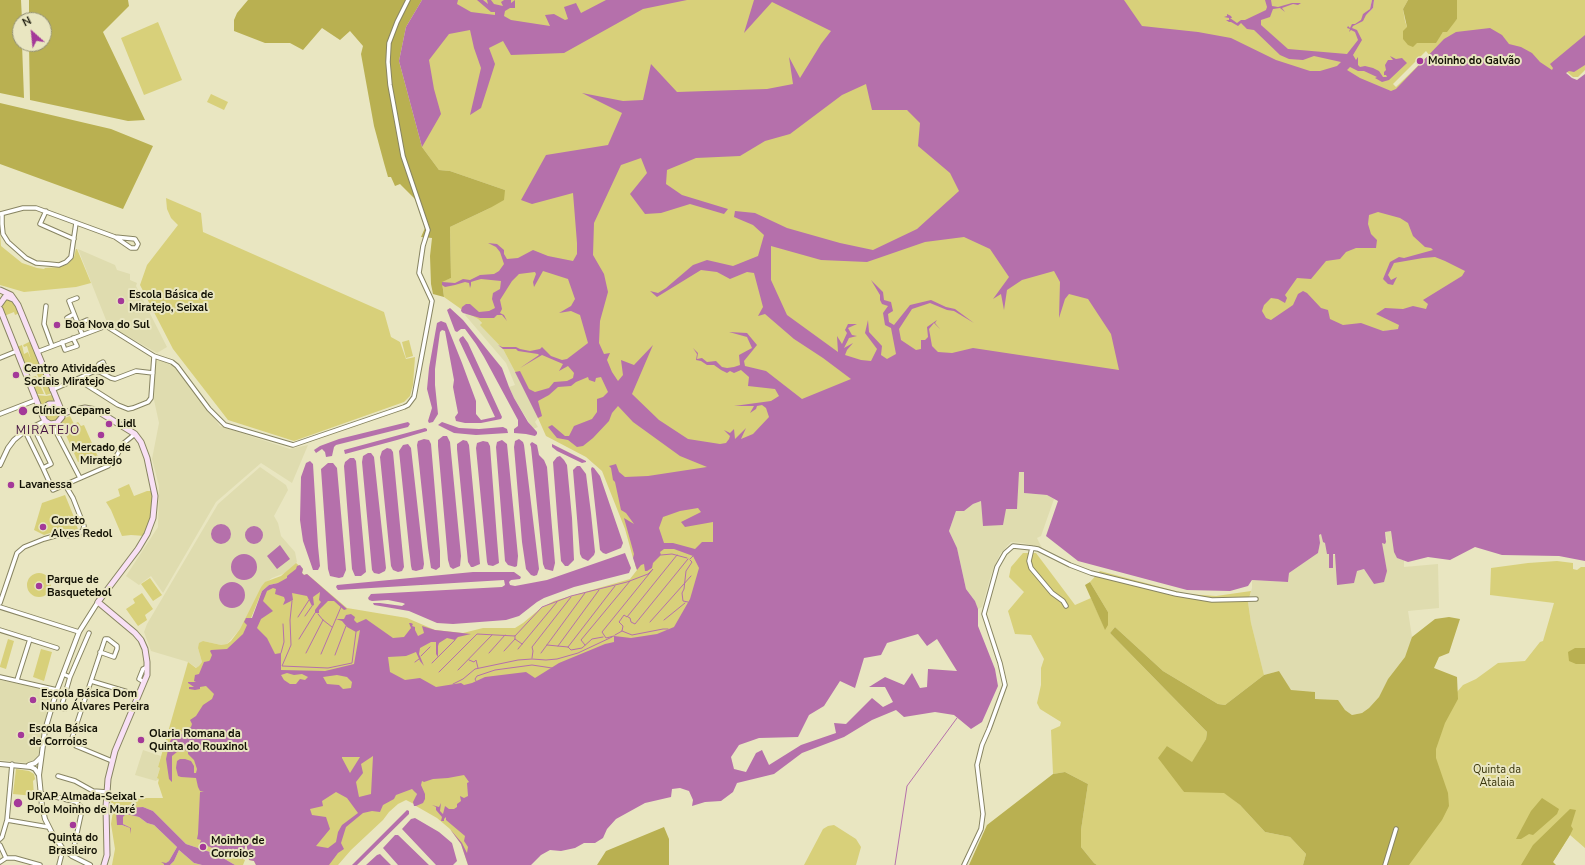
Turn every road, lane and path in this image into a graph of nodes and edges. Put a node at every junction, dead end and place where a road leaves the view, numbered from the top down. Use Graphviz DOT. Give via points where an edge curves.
graph roads {
  1 [pos="408,0"];
  2 [pos="46,211"];
  3 [pos="1,215"];
  4 [pos="76,223"];
  5 [pos="115,237"];
  6 [pos="74,239"];
  7 [pos="0,290"];
  8 [pos="77,298"];
  9 [pos="16,300"];
  10 [pos="0,304"];
  11 [pos="46,306"];
  12 [pos="0,309"];
  13 [pos="74,314"];
  14 [pos="67,318"];
  15 [pos="87,320"];
  16 [pos="78,324"];
  17 [pos="82,334"];
  18 [pos="72,338"];
  19 [pos="62,342"];
  20 [pos="52,346"];
  21 [pos="16,351"];
  22 [pos="37,352"];
  23 [pos="154,356"];
  24 [pos="0,358"];
  25 [pos="95,371"];
  26 [pos="104,373"];
  27 [pos="153,373"];
  28 [pos="77,379"];
  29 [pos="52,390"];
  30 [pos="36,400"];
  31 [pos="61,410"];
  32 [pos="42,413"];
  33 [pos="0,414"];
  34 [pos="45,421"];
  35 [pos="55,424"];
  36 [pos="33,426"];
  37 [pos="25,431"];
  38 [pos="135,434"];
  39 [pos="0,465"];
  40 [pos="43,468"];
  41 [pos="80,478"];
  42 [pos="70,483"];
  43 [pos="1032,548"];
  44 [pos="1256,599"];
  45 [pos="98,602"];
  46 [pos="0,603"];
  47 [pos="1066,606"];
  48 [pos="0,607"];
  49 [pos="0,630"];
  50 [pos="79,632"];
  51 [pos="89,633"];
  52 [pos="30,639"];
  53 [pos="57,648"];
  54 [pos="100,652"];
  55 [pos="63,674"];
  56 [pos="0,677"];
  57 [pos="70,677"];
  58 [pos="17,680"];
  59 [pos="91,681"];
  60 [pos="56,690"];
  61 [pos="138,695"];
  62 [pos="65,709"];
  63 [pos="41,757"];
  64 [pos="112,761"];
  65 [pos="0,764"];
  66 [pos="12,764"];
  67 [pos="26,766"];
  68 [pos="39,775"];
  69 [pos="58,776"];
  70 [pos="107,792"];
  71 [pos="40,793"];
  72 [pos="7,820"];
  73 [pos="48,827"];
  74 [pos="1396,829"];
  75 [pos="0,839"];
  76 [pos="0,845"];
  77 [pos="63,848"];
  78 [pos="72,856"];
  79 [pos="6,858"];
  80 [pos="0,862"];
  81 [pos="80,863"];
  82 [pos="40,865"];
  83 [pos="59,865"];
  84 [pos="90,865"];
  85 [pos="104,865"];
  86 [pos="964,865"];
  87 [pos="1386,865"];
  1 -- 23 [label="street" via="397,22 388,62 403,156 428,230 419,273 432,301 416,391 411,402 404,407 293,445 225,425 209,409 177,366"];
  2 -- 3 [label="street" via="23,208"];
  2 -- 4 [label="street"];
  2 -- 6 [label="street" via="40,224"];
  3 -- 6 [label="street" via="3,234 8,242 36,263 59,265 66,262 71,257"];
  4 -- 5 [label="street"];
  4 -- 6 [label="street"];
  5 -- 5 [label="street" via="131,248 136,248 138,244 135,239"];
  7 -- 9 [label="main road"];
  8 -- 13 [label="street" via="69,301"];
  9 -- 10 [label="main road" via="8,297 2,299"];
  9 -- 22 [label="main road"];
  11 -- 20 [label="street" via="44,324"];
  12 -- 21 [label="main road"];
  13 -- 14 [label="street"];
  13 -- 16 [label="street"];
  15 -- 16 [label="street"];
  16 -- 17 [label="street"];
  17 -- 18 [label="street"];
  17 -- 23 [label="street" via="106,326"];
  18 -- 19 [label="street"];
  18 -- 19 [label="street" via="76,346 65,350"];
  19 -- 20 [label="street"];
  20 -- 22 [label="street"];
  21 -- 24 [label="street"];
  21 -- 30 [label="main road"];
  22 -- 29 [label="main road"];
  23 -- 27 [label="street"];
  25 -- 26 [label="street"];
  25 -- 26 [label="street" via="103,362"];
  25 -- 28 [label="street"];
  26 -- 27 [label="street" via="115,379 136,371"];
  27 -- 28 [label="street" via="151,398 148,402 128,409"];
  28 -- 29 [label="street"];
  29 -- 31 [label="main road"];
  30 -- 32 [label="main road"];
  30 -- 33 [label="street"];
  31 -- 32 [label="main road" via="55,404 49,404"];
  31 -- 35 [label="main road" via="60,420"];
  31 -- 38 [label="main road" via="96,410"];
  32 -- 34 [label="main road"];
  34 -- 35 [label="main road"];
  34 -- 36 [label="street"];
  35 -- 41 [label="street" via="54,428"];
  36 -- 37 [label="street"];
  36 -- 40 [label="street" via="51,464"];
  37 -- 39 [label="street" via="11,443"];
  37 -- 40 [label="street"];
  38 -- 41 [label="street" via="124,443 108,466"];
  38 -- 45 [label="main road" via="141,442 152,478 155,496 153,518 138,549"];
  40 -- 42 [label="street" via="53,490"];
  41 -- 42 [label="street"];
  42 -- 46 [label="street" via="67,488 84,530 78,535 58,535 44,539 17,553"];
  43 -- 44 [label="street" via="1091,572 1176,594 1212,600"];
  43 -- 47 [label="street" via="1029,561 1031,568"];
  43 -- 86 [label="street" via="1013,546 1005,553 997,567 984,614 1005,685 977,765 983,814 981,829"];
  45 -- 50 [label="street"];
  45 -- 61 [label="main road" via="141,640 147,655 147,667"];
  48 -- 50 [label="street"];
  49 -- 52 [label="street"];
  50 -- 55 [label="street"];
  51 -- 57 [label="street"];
  52 -- 53 [label="street"];
  52 -- 58 [label="street"];
  54 -- 54 [label="street" via="114,657 117,646 105,639"];
  54 -- 59 [label="street"];
  55 -- 57 [label="street"];
  55 -- 60 [label="street"];
  56 -- 58 [label="street"];
  57 -- 62 [label="street" via="60,708"];
  58 -- 60 [label="street"];
  59 -- 61 [label="street"];
  59 -- 64 [label="street" via="72,741 76,746"];
  60 -- 63 [label="street"];
  61 -- 64 [label="main road"];
  63 -- 67 [label="street" via="35,763"];
  63 -- 68 [label="street"];
  64 -- 70 [label="main road"];
  65 -- 66 [label="street"];
  66 -- 67 [label="street"];
  66 -- 72 [label="street"];
  67 -- 68 [label="street" via="35,769"];
  68 -- 71 [label="street"];
  69 -- 70 [label="street" via="76,781 94,791"];
  70 -- 85 [label="main road" via="107,855"];
  71 -- 73 [label="street"];
  71 -- 78 [label="street" via="76,802 82,807"];
  72 -- 73 [label="street"];
  72 -- 75 [label="street"];
  73 -- 77 [label="street"];
  74 -- 87 [label="street"];
  76 -- 79 [label="street"];
  77 -- 78 [label="street"];
  77 -- 83 [label="street"];
  78 -- 81 [label="street"];
  79 -- 80 [label="street"];
  79 -- 82 [label="street"];
  81 -- 84 [label="street"];
}
